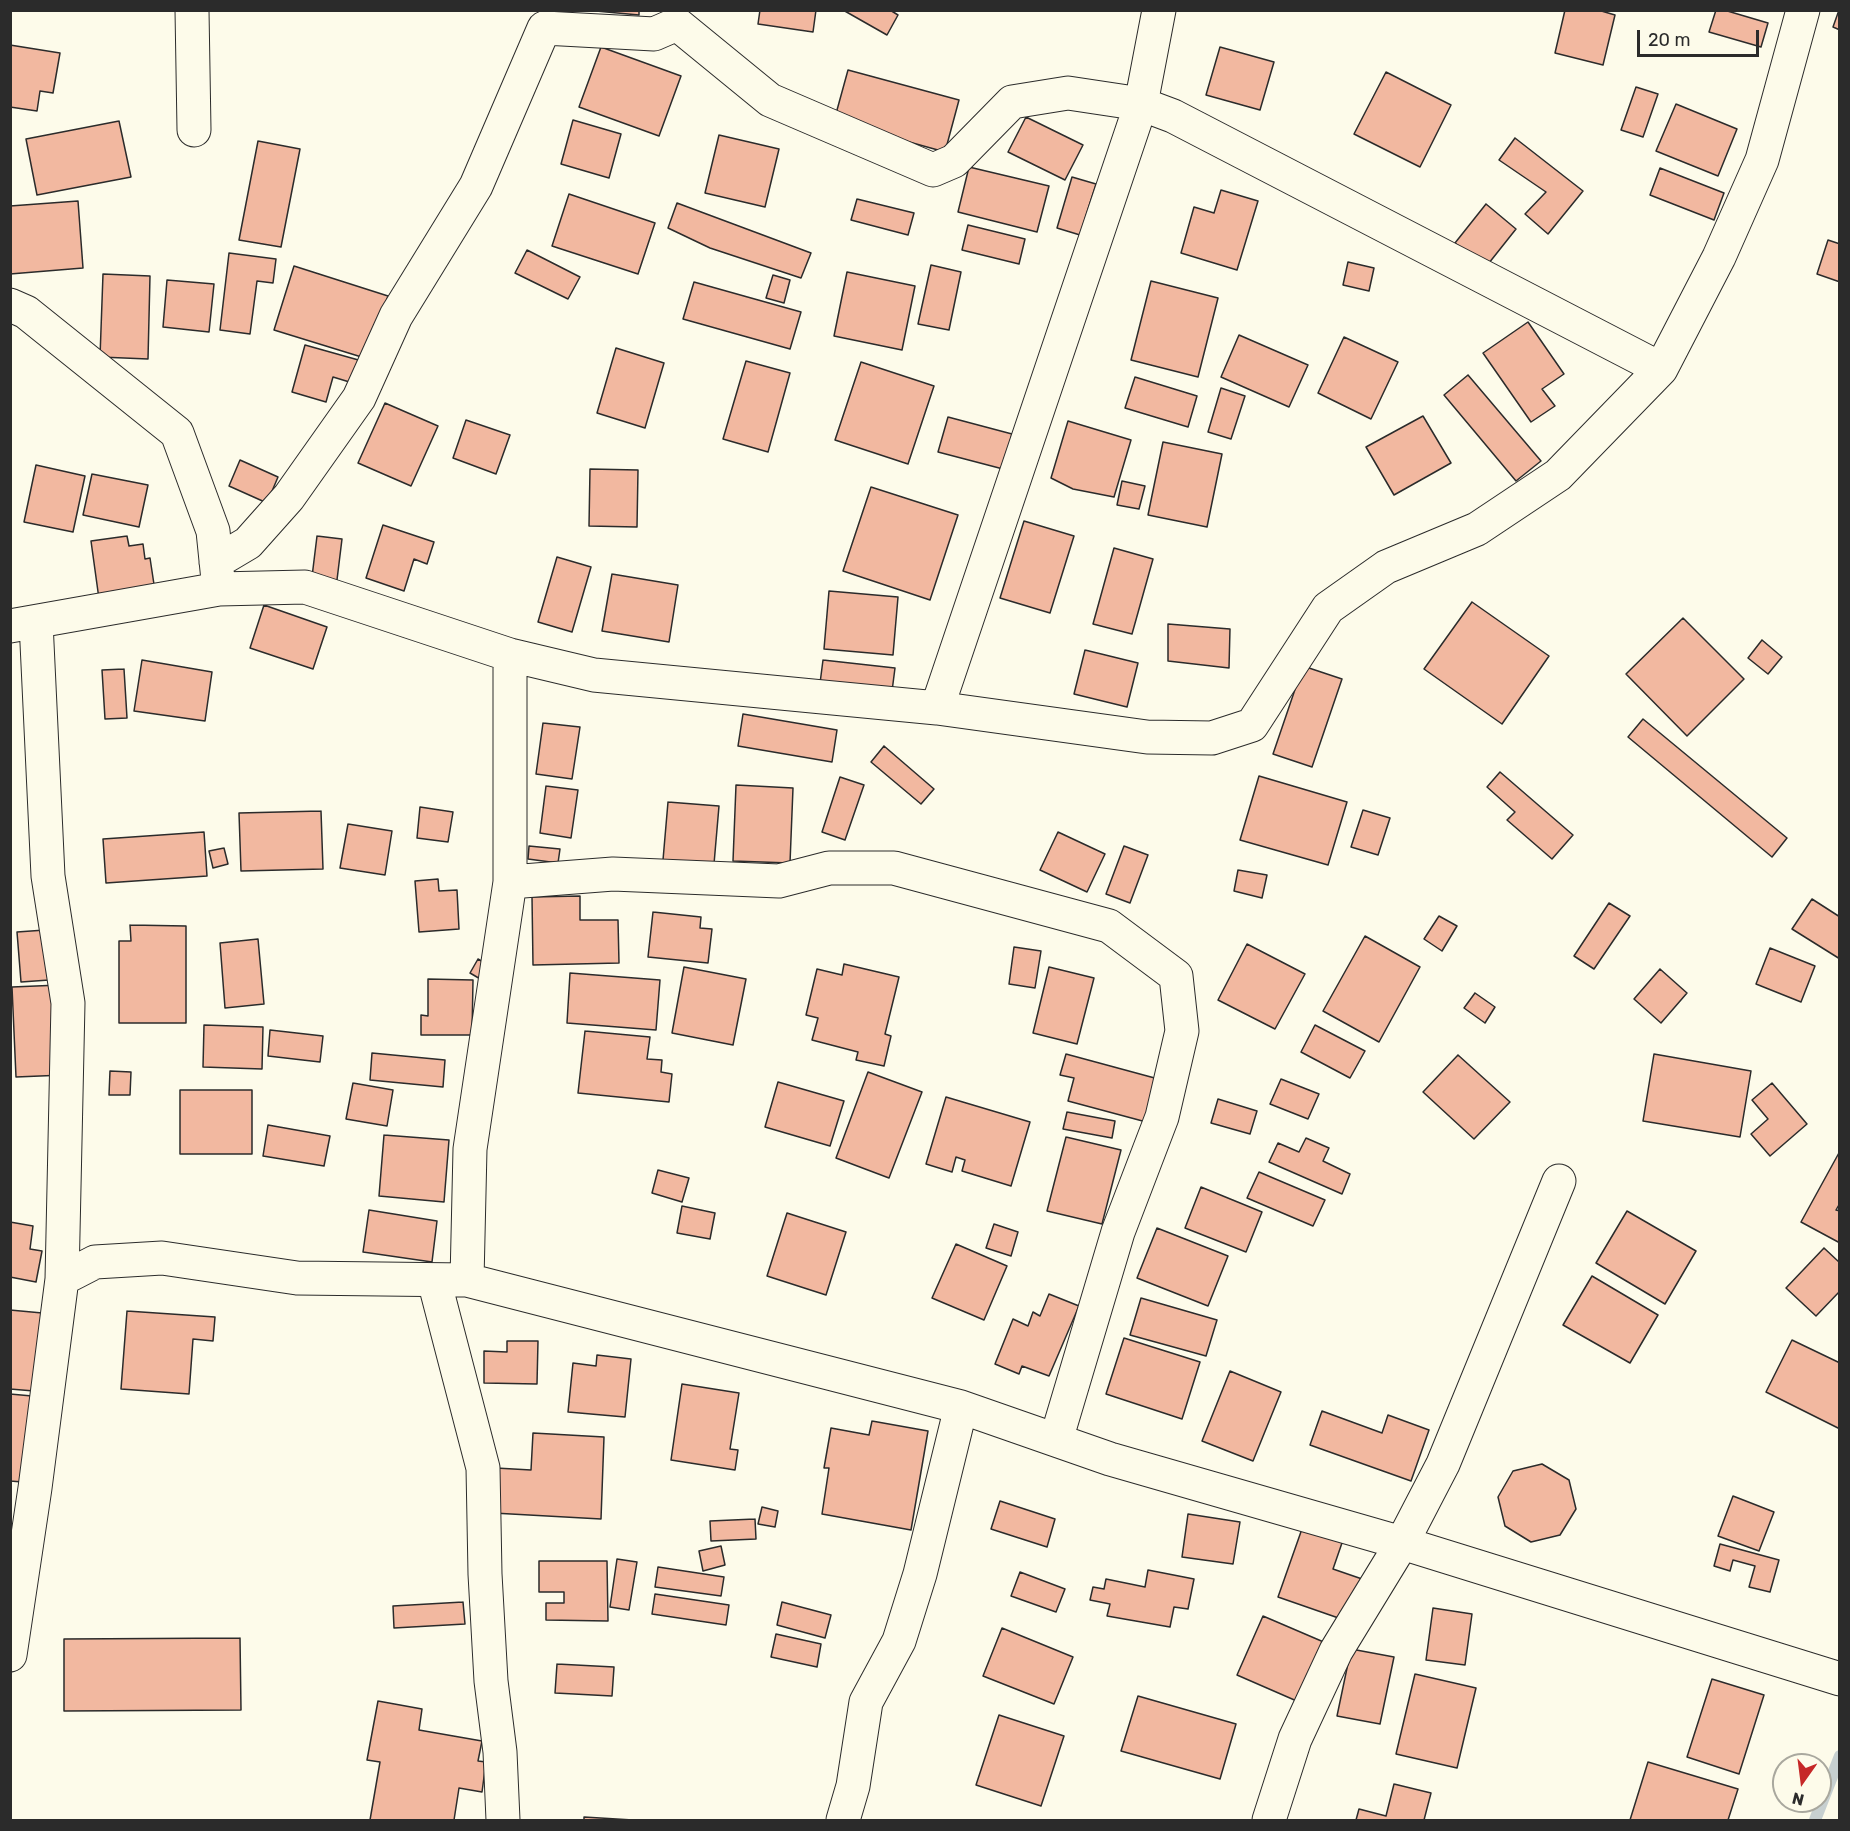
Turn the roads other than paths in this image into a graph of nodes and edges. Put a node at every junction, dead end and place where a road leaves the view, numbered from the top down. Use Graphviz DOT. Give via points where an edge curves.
graph roads {
  1 [pos="192,10"];
  2 [pos="1160,10"];
  3 [pos="1803,10"];
  4 [pos="676,17"];
  5 [pos="1141,104"];
  6 [pos="194,130"];
  7 [pos="10,305"];
  8 [pos="1661,369"];
  9 [pos="218,576"];
  10 [pos="23,624"];
  11 [pos="510,655"];
  12 [pos="936,708"];
  13 [pos="510,882"];
  14 [pos="1559,1181"];
  15 [pos="62,1278"];
  16 [pos="434,1280"];
  17 [pos="467,1280"];
  18 [pos="961,1407"];
  19 [pos="1056,1440"];
  20 [pos="23,1487"];
  21 [pos="1402,1543"];
  22 [pos="10,1655"];
  23 [pos="1839,1679"];
  24 [pos="503,1821"];
  25 [pos="843,1821"];
  26 [pos="1269,1821"];
  1 -- 6 [label="street"];
  2 -- 5 [label="street"];
  3 -- 8 [label="street" via="1762,160 1719,257"];
  4 -- 5 [label="street" via="770,100 933,170 954,161 1012,102 1068,93"];
  4 -- 9 [label="street" via="654,34 544,28 477,186 396,316 359,398 282,505"];
  5 -- 8 [label="street" via="1173,116"];
  5 -- 12 [label="street"];
  7 -- 9 [label="street" via="26,312 177,433 213,531"];
  8 -- 12 [label="street" via="1558,475 1477,529 1386,567 1328,608 1252,725 1212,738 1147,737"];
  9 -- 10 [label="street"];
  9 -- 11 [label="street" via="305,587"];
  10 -- 15 [label="street" via="48,876 68,1003"];
  11 -- 12 [label="street" via="594,675"];
  11 -- 13 [label="street"];
  13 -- 17 [label="street" via="470,1149"];
  13 -- 19 [label="street" via="613,874 779,881 829,868 894,868 1109,926 1176,976 1182,1031 1162,1117 1118,1232"];
  14 -- 21 [label="street" via="1443,1464"];
  15 -- 16 [label="street" via="95,1262 162,1258 297,1278"];
  15 -- 20 [label="street"];
  16 -- 17 [label="street"];
  16 -- 24 [label="street" via="483,1468 491,1681"];
  17 -- 18 [label="street"];
  18 -- 19 [label="street"];
  18 -- 25 [label="street" via="920,1574 899,1641 866,1702 853,1786"];
  19 -- 21 [label="street"];
  20 -- 22 [label="street"];
  21 -- 23 [label="street"];
  21 -- 26 [label="street" via="1336,1651 1295,1740"];
}
